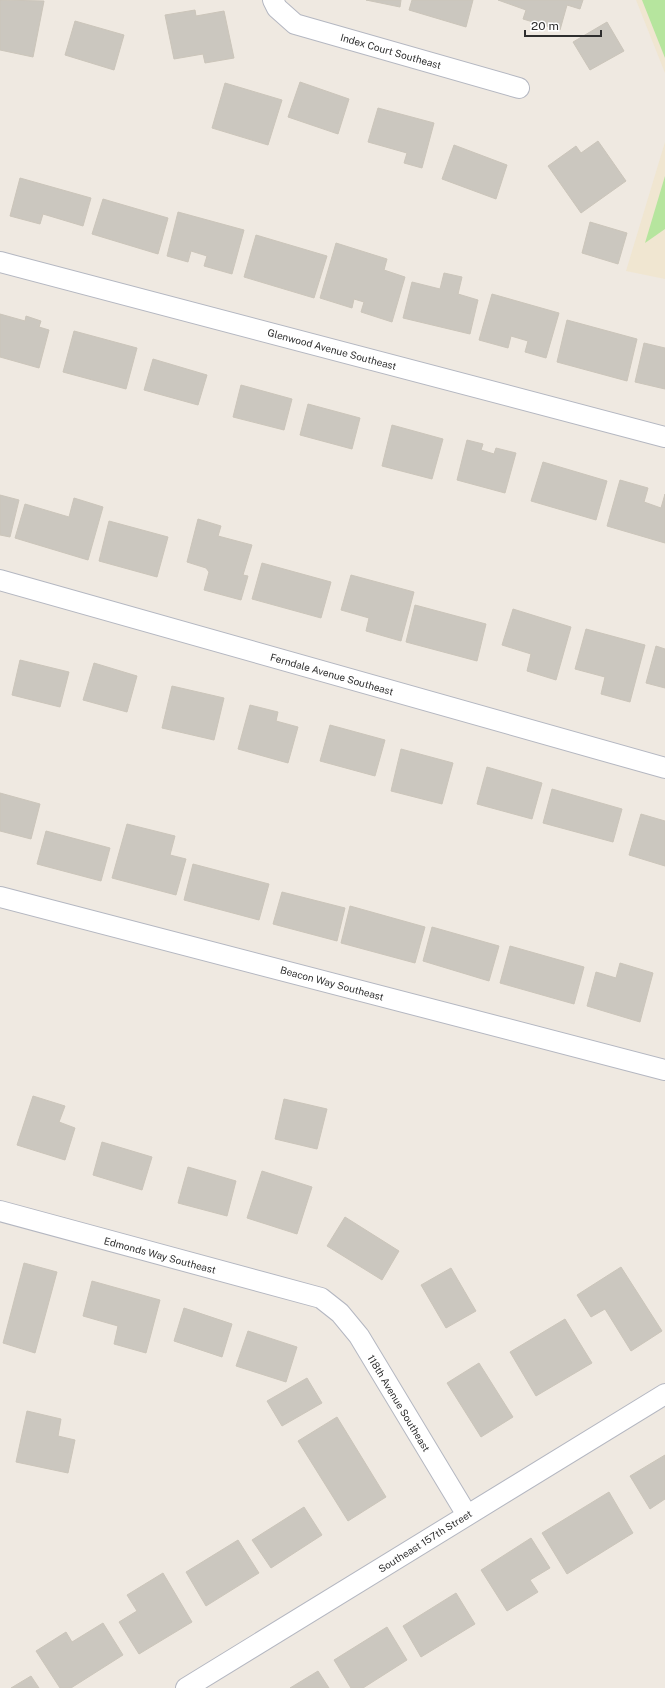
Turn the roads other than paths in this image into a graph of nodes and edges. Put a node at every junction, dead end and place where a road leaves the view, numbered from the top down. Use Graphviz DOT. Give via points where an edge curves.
graph roads {
  1 [pos="273,0"];
  2 [pos="519,88"];
  3 [pos="0,262"];
  4 [pos="665,437"];
  5 [pos="0,580"];
  6 [pos="665,768"];
  7 [pos="0,897"];
  8 [pos="665,1070"];
  9 [pos="0,1211"];
  10 [pos="321,1298"];
  11 [pos="665,1394"];
  12 [pos="467,1516"];
  13 [pos="186,1688"];
  1 -- 2 [label="street, Index Court Southeast" via="277,8 295,24"];
  3 -- 4 [label="street, Glenwood Avenue Southeast"];
  5 -- 6 [label="street, Ferndale Avenue Southeast"];
  7 -- 8 [label="street, Beacon Way Southeast"];
  9 -- 10 [label="street, Edmonds Way Southeast"];
  10 -- 12 [label="street, 118th Avenue Southeast" via="340,1313 359,1336"];
  11 -- 12 [label="street, Southeast 157th Street"];
  12 -- 13 [label="street, Southeast 157th Street"];
}
